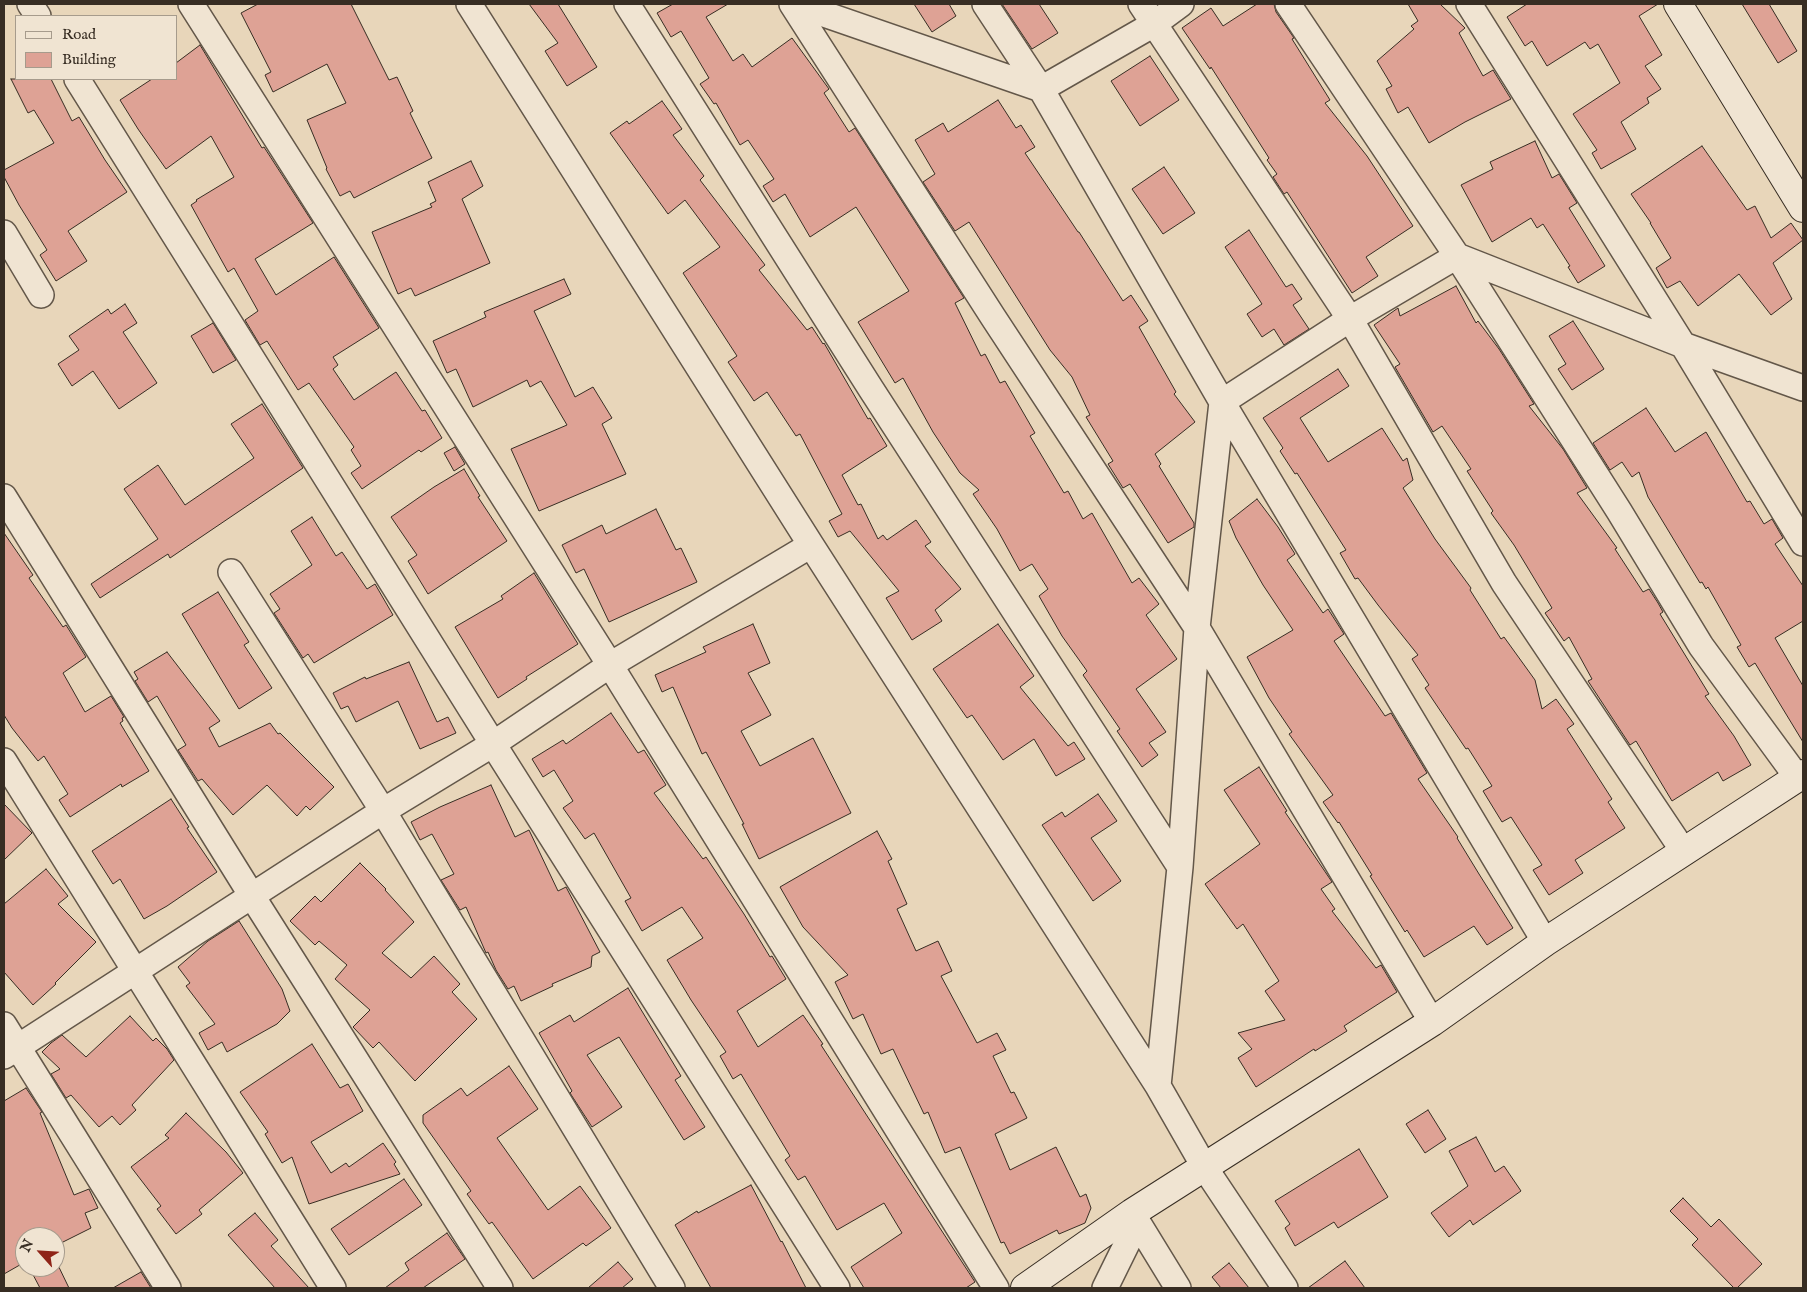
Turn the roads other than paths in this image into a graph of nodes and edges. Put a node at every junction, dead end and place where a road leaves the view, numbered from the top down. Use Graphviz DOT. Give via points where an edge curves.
graph roads {
  1 [pos="30,4"];
  2 [pos="191,4"];
  3 [pos="469,4"];
  4 [pos="627,4"];
  5 [pos="793,4"];
  6 [pos="985,4"];
  7 [pos="1181,4"];
  8 [pos="1288,4"];
  9 [pos="1469,4"];
  10 [pos="1678,4"];
  11 [pos="1148,14"];
  12 [pos="37,15"];
  13 [pos="78,80"];
  14 [pos="1041,89"];
  15 [pos="1803,208"];
  16 [pos="4,233"];
  17 [pos="1457,256"];
  18 [pos="41,295"];
  19 [pos="1350,319"];
  20 [pos="1683,345"];
  21 [pos="1803,388"];
  22 [pos="1222,402"];
  23 [pos="4,497"];
  24 [pos="1803,543"];
  25 [pos="811,545"];
  26 [pos="232,572"];
  27 [pos="1197,628"];
  28 [pos="610,665"];
  29 [pos="493,744"];
  30 [pos="4,761"];
  31 [pos="1800,776"];
  32 [pos="383,811"];
  33 [pos="1684,852"];
  34 [pos="1180,867"];
  35 [pos="252,896"];
  36 [pos="1546,942"];
  37 [pos="135,971"];
  38 [pos="1432,1022"];
  39 [pos="4,1026"];
  40 [pos="10,1052"];
  41 [pos="1158,1086"];
  42 [pos="1205,1168"];
  43 [pos="1134,1218"];
  44 [pos="168,1288"];
  45 [pos="333,1288"];
  46 [pos="500,1288"];
  47 [pos="672,1288"];
  48 [pos="837,1288"];
  49 [pos="996,1288"];
  50 [pos="1025,1288"];
  51 [pos="1105,1288"];
  52 [pos="1178,1288"];
  53 [pos="1285,1288"];
  1 -- 12 [label="street"];
  2 -- 28 [label="street"];
  3 -- 25 [label="street"];
  4 -- 34 [label="street"];
  5 -- 14 [label="street"];
  5 -- 27 [label="street"];
  6 -- 14 [label="street"];
  7 -- 11 [label="street"];
  8 -- 17 [label="street"];
  9 -- 20 [label="street"];
  10 -- 15 [label="street"];
  11 -- 14 [label="street"];
  11 -- 19 [label="street"];
  13 -- 29 [label="street"];
  14 -- 22 [label="street"];
  16 -- 18 [label="street"];
  17 -- 19 [label="street"];
  17 -- 20 [label="street"];
  17 -- 31 [label="street" via="1702,646"];
  19 -- 22 [label="street"];
  19 -- 33 [label="street" via="1504,583"];
  20 -- 21 [label="street"];
  20 -- 24 [label="street"];
  22 -- 27 [label="street"];
  22 -- 36 [label="street"];
  23 -- 35 [label="street"];
  25 -- 28 [label="street"];
  25 -- 41 [label="street"];
  26 -- 32 [label="street"];
  27 -- 34 [label="street"];
  27 -- 38 [label="street"];
  28 -- 29 [label="street"];
  28 -- 49 [label="street"];
  29 -- 32 [label="street"];
  29 -- 48 [label="street"];
  30 -- 37 [label="street"];
  31 -- 33 [label="street"];
  32 -- 35 [label="street"];
  32 -- 47 [label="street"];
  33 -- 36 [label="street"];
  34 -- 41 [label="street"];
  35 -- 37 [label="street"];
  35 -- 46 [label="street"];
  36 -- 38 [label="street"];
  37 -- 40 [label="street"];
  37 -- 45 [label="street"];
  38 -- 42 [label="street"];
  39 -- 40 [label="street"];
  40 -- 44 [label="street"];
  41 -- 42 [label="street"];
  42 -- 43 [label="street"];
  42 -- 53 [label="street"];
  43 -- 50 [label="street"];
  43 -- 51 [label="street"];
  43 -- 52 [label="street"];
}
